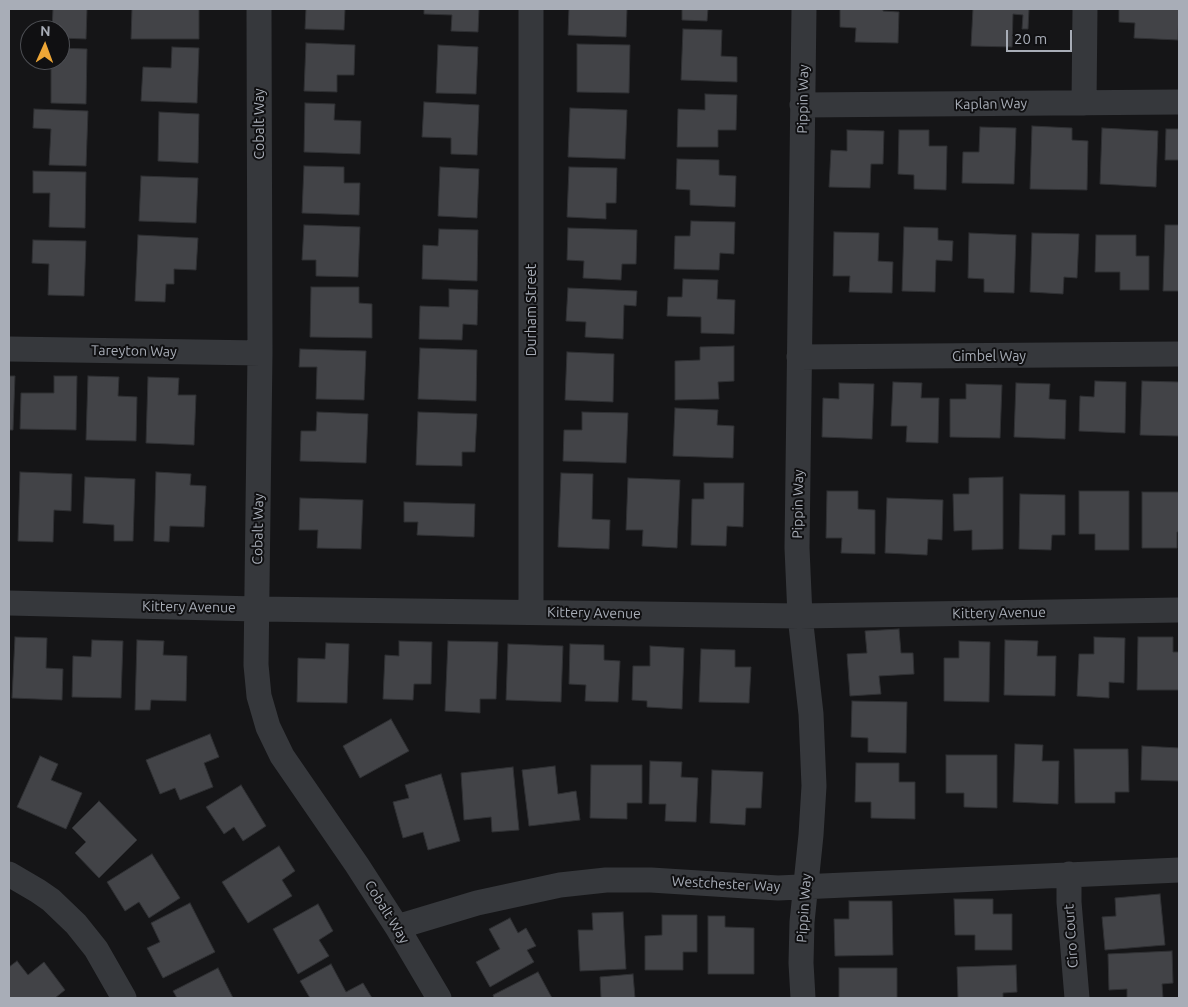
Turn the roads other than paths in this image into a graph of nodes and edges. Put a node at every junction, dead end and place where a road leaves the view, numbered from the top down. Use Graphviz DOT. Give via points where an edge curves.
graph roads {
  1 [pos="258,9"];
  2 [pos="531,9"];
  3 [pos="804,9"];
  4 [pos="1085,9"];
  5 [pos="1179,102"];
  6 [pos="1084,103"];
  7 [pos="802,105"];
  8 [pos="9,349"];
  9 [pos="260,353"];
  10 [pos="1179,354"];
  11 [pos="800,357"];
  12 [pos="9,603"];
  13 [pos="257,609"];
  14 [pos="1179,610"];
  15 [pos="532,612"];
  16 [pos="800,616"];
  17 [pos="1179,870"];
  18 [pos="9,874"];
  19 [pos="1069,874"];
  20 [pos="805,886"];
  21 [pos="397,927"];
  22 [pos="124,998"];
  23 [pos="439,998"];
  24 [pos="803,998"];
  25 [pos="1077,998"];
  1 -- 9 [label="street, Cobalt Way"];
  2 -- 15 [label="street, Durham Street"];
  3 -- 7 [label="street, Pippin Way"];
  4 -- 6 [label="street"];
  5 -- 6 [label="street, Kaplan Way"];
  6 -- 7 [label="street, Kaplan Way"];
  7 -- 11 [label="street, Pippin Way"];
  8 -- 9 [label="street, Tareyton Way"];
  9 -- 13 [label="street, Cobalt Way"];
  10 -- 11 [label="street, Gimbel Way"];
  11 -- 16 [label="street, Pippin Way" via="797,548"];
  12 -- 13 [label="street, Kittery Avenue"];
  13 -- 15 [label="street, Kittery Avenue"];
  13 -- 21 [label="street, Cobalt Way" via="256,664 268,727 282,756"];
  14 -- 16 [label="street, Kittery Avenue"];
  15 -- 16 [label="street, Kittery Avenue"];
  16 -- 20 [label="street, Pippin Way" via="811,714 814,786"];
  17 -- 19 [label="street, Westchester Way"];
  18 -- 22 [label="street" via="51,900 76,924 96,950"];
  19 -- 20 [label="street, Westchester Way"];
  19 -- 25 [label="street, Ciro Court"];
  20 -- 21 [label="street, Westchester Way" via="778,888 606,880 560,885 477,903"];
  20 -- 24 [label="street, Pippin Way" via="801,954"];
  21 -- 23 [label="street, Cobalt Way"];
}
